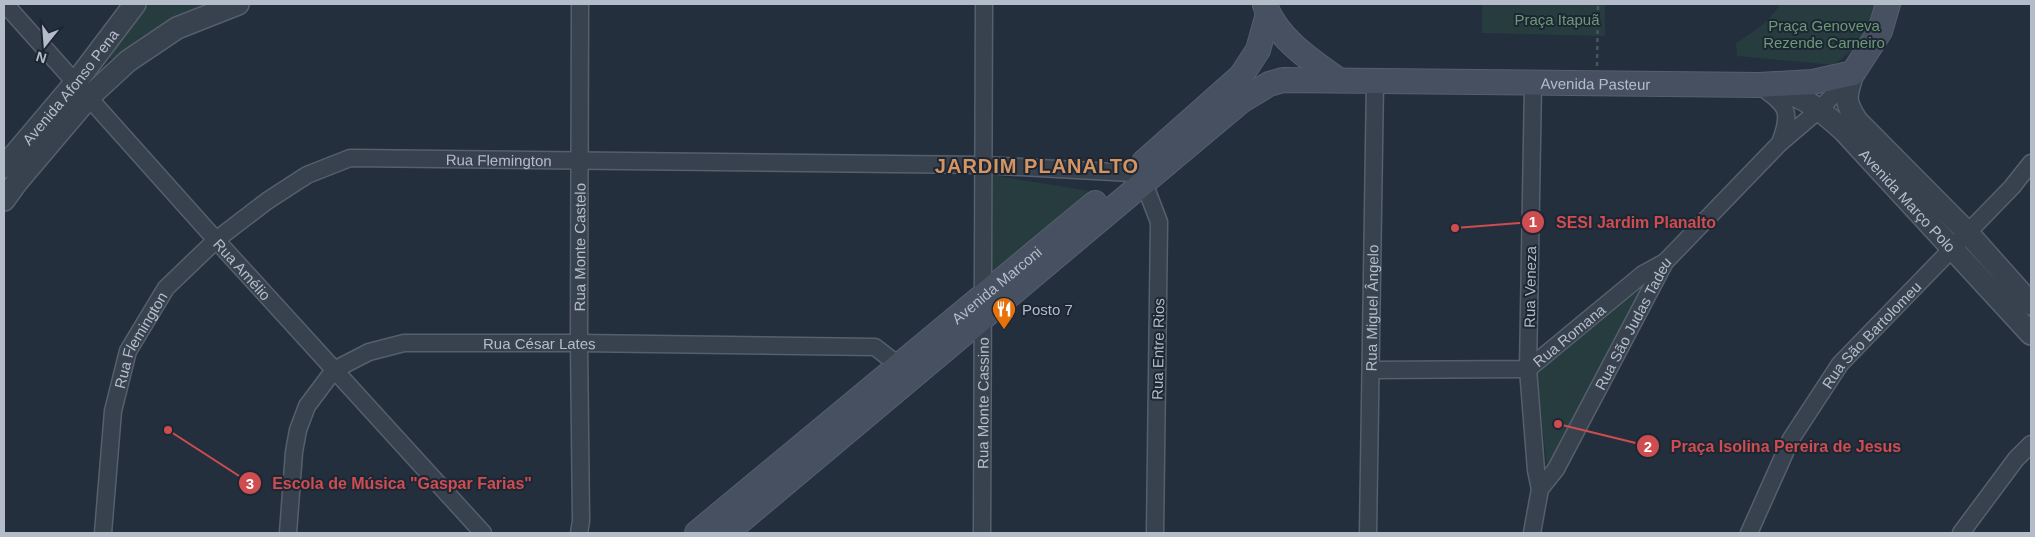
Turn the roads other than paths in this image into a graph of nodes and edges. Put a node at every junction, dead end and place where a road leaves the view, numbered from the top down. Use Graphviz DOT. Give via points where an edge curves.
graph roads {
  1 [pos="5,4"];
  2 [pos="135,4"];
  3 [pos="238,4"];
  4 [pos="580,4"];
  5 [pos="984,4"];
  6 [pos="1888,4"];
  7 [pos="1266,9"];
  8 [pos="1854,73"];
  9 [pos="1337,80"];
  10 [pos="1375,82"];
  11 [pos="1533,84"];
  12 [pos="1765,85"];
  13 [pos="82,90"];
  14 [pos="1235,94"];
  15 [pos="1820,108"];
  16 [pos="1780,143"];
  17 [pos="580,161"];
  18 [pos="2031,163"];
  19 [pos="983,166"];
  20 [pos="4,168"];
  21 [pos="1138,178"];
  22 [pos="4,200"];
  23 [pos="1967,232"];
  24 [pos="216,240"];
  25 [pos="1952,249"];
  26 [pos="1665,262"];
  27 [pos="983,296"];
  28 [pos="2031,304"];
  29 [pos="983,319"];
  30 [pos="2031,334"];
  31 [pos="579,343"];
  32 [pos="1528,369"];
  33 [pos="334,370"];
  34 [pos="1371,370"];
  35 [pos="906,371"];
  36 [pos="2031,444"];
  37 [pos="1540,489"];
  38 [pos="582,529"];
  39 [pos="103,533"];
  40 [pos="288,533"];
  41 [pos="483,533"];
  42 [pos="697,533"];
  43 [pos="726,533"];
  44 [pos="982,533"];
  45 [pos="1155,533"];
  46 [pos="1368,533"];
  47 [pos="1532,533"];
  48 [pos="1749,533"];
  49 [pos="1961,533"];
  1 -- 13 [label="street, Rua Amélio"];
  2 -- 13 [label="street, Avenida Afonso Pena"];
  3 -- 13 [label="street" via="177,28"];
  4 -- 17 [label="street, Rua Monte Castelo"];
  5 -- 19 [label="street, Rua Monte Cassino"];
  6 -- 8 [label="main road, Rua São Judas Tadeu" via="1880,31"];
  7 -- 9 [label="main road" via="1290,42"];
  7 -- 14 [label="main road, Avenida Marconi" via="1258,50"];
  8 -- 12 [label="main road, Avenida Pasteur" via="1812,82"];
  8 -- 15 [label="street, Rua São Judas Tadeu"];
  8 -- 23 [label="street, Avenida Março Polo" via="1846,95 1857,121"];
  9 -- 10 [label="main road, Avenida Pasteur"];
  9 -- 14 [label="main road, Avenida Marconi" via="1283,80"];
  10 -- 11 [label="main road, Avenida Pasteur"];
  10 -- 34 [label="street, Rua Miguel Ângelo"];
  11 -- 12 [label="main road, Avenida Pasteur"];
  11 -- 32 [label="street, Rua Veneza"];
  12 -- 15 [label="street, Avenida Março Polo" via="1796,94"];
  12 -- 16 [label="street" via="1786,110 1785,130"];
  13 -- 20 [label="street, Avenida Afonso Pena"];
  13 -- 22 [label="street, Avenida Afonso Pena"];
  13 -- 24 [label="street, Rua Amélio"];
  14 -- 21 [label="main road, Avenida Marconi"];
  15 -- 16 [label="street, Rua São Judas Tadeu"];
  15 -- 25 [label="street, Avenida Março Polo"];
  16 -- 26 [label="street, Rua São Judas Tadeu"];
  17 -- 19 [label="street, Rua Flemington"];
  17 -- 24 [label="street, Rua Flemington" via="350,158 307,175"];
  17 -- 31 [label="street, Rua Monte Castelo"];
  18 -- 23 [label="street, Rua São Bartolomeu"];
  19 -- 21 [label="street, Rua Flemington"];
  19 -- 27 [label="street, Rua Monte Cassino"];
  21 -- 27 [label="main road, Avenida Marconi"];
  21 -- 29 [label="main road, Avenida Marconi"];
  21 -- 45 [label="street, Rua Entre Rios" via="1159,222"];
  23 -- 25 [label="street, Rua São Bartolomeu"];
  23 -- 28 [label="street, Avenida Março Polo"];
  24 -- 33 [label="street, Rua Amélio"];
  24 -- 39 [label="street, Rua Flemington" via="166,288 128,351 113,411"];
  25 -- 30 [label="street, Avenida Março Polo"];
  25 -- 48 [label="street, Rua São Bartolomeu" via="1840,364 1791,439"];
  26 -- 32 [label="street, Rua Romana" via="1643,274"];
  26 -- 37 [label="street, Rua São Judas Tadeu" via="1556,469"];
  27 -- 29 [label="street, Rua Monte Cassino"];
  27 -- 35 [label="main road, Avenida Marconi"];
  29 -- 35 [label="main road, Avenida Marconi"];
  29 -- 44 [label="street, Rua Monte Cassino"];
  31 -- 33 [label="street, Rua César Lates" via="404,343 369,352"];
  31 -- 35 [label="street, Rua César Lates" via="875,347"];
  31 -- 38 [label="street, Rua Monte Castelo"];
  32 -- 34 [label="street, Rua Romana"];
  32 -- 37 [label="street, Rua Veneza"];
  33 -- 40 [label="street, Rua César Lates" via="307,406 298,430"];
  33 -- 41 [label="street, Rua Amélio"];
  34 -- 46 [label="street, Rua Miguel Ângelo"];
  35 -- 42 [label="main road, Avenida Marconi"];
  35 -- 43 [label="main road, Avenida Marconi"];
  36 -- 49 [label="street" via="2016,459"];
  37 -- 47 [label="street, Rua São Judas Tadeu"];
}
